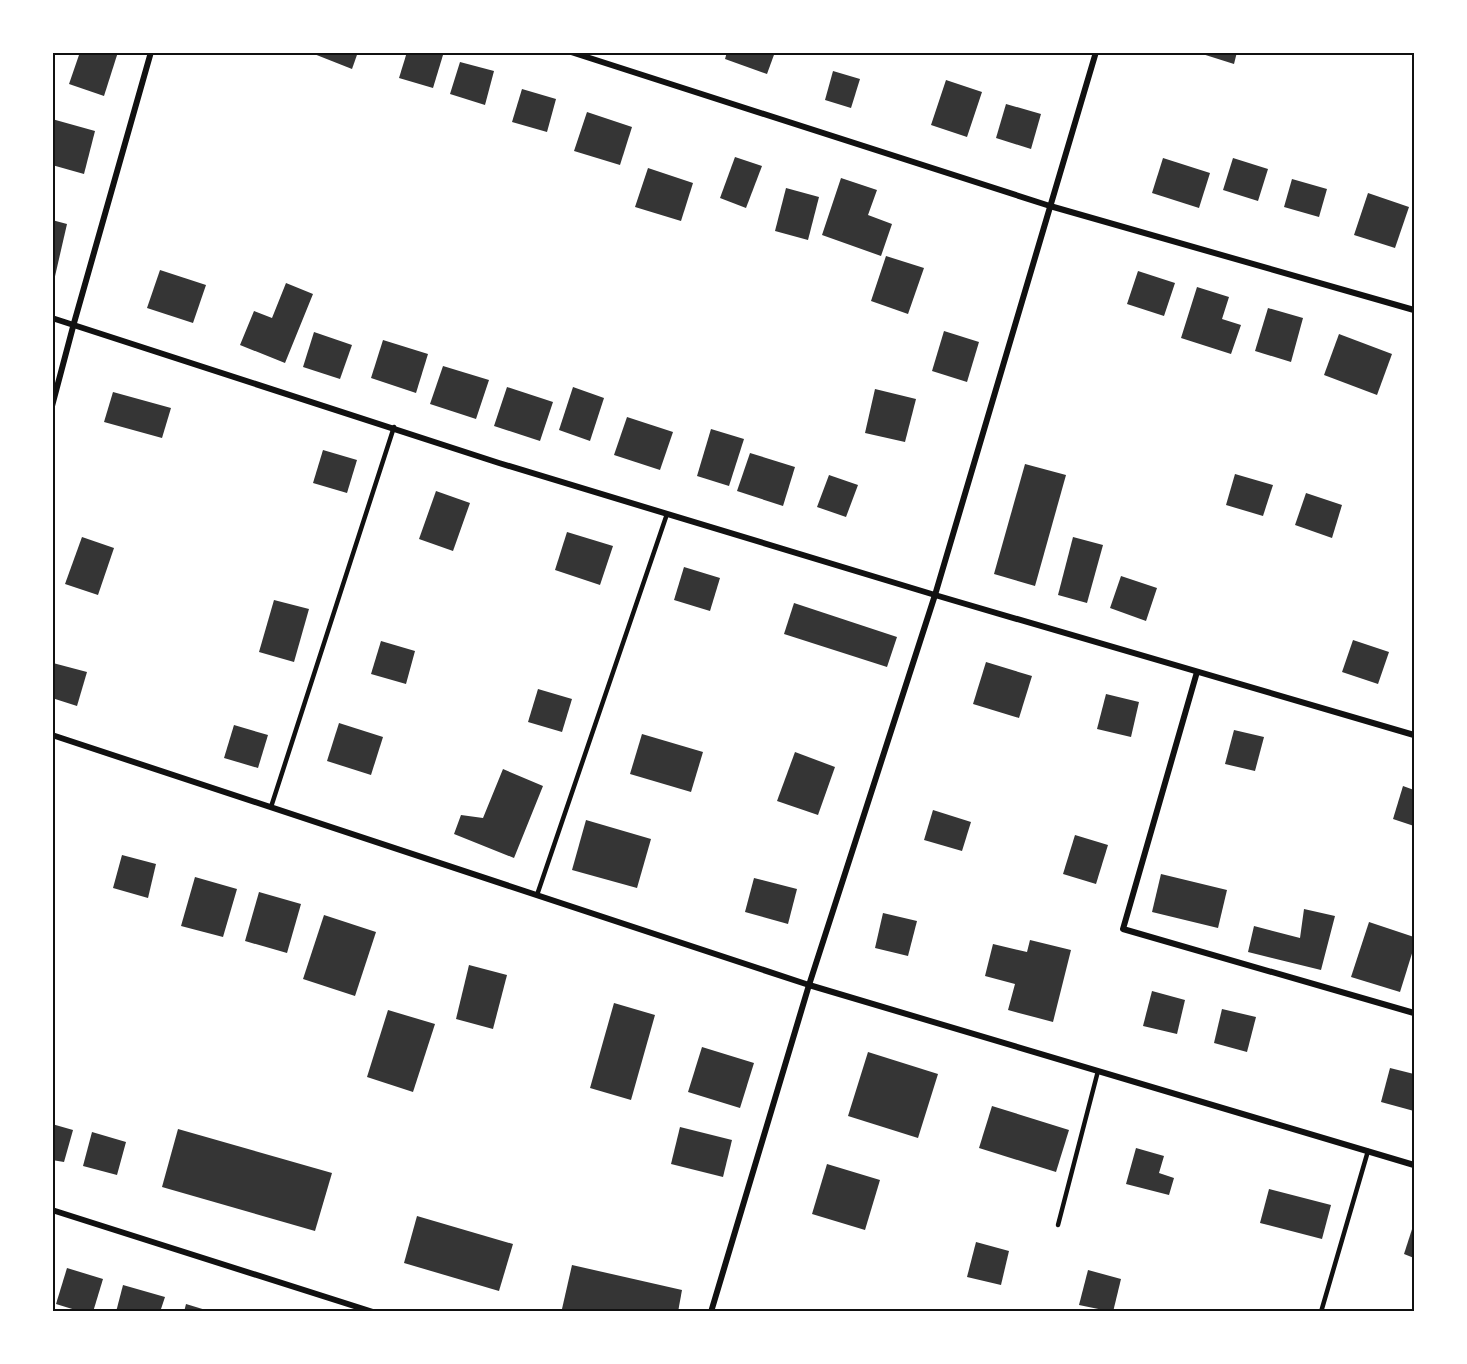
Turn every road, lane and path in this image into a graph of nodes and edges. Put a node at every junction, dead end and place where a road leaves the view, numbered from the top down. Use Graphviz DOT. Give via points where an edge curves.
graph roads {
  1 [pos="151,52"];
  2 [pos="571,52"];
  3 [pos="1096,52"];
  4 [pos="1050,206"];
  5 [pos="1414,310"];
  6 [pos="52,318"];
  7 [pos="74,323"];
  8 [pos="52,406"];
  9 [pos="394,428"];
  10 [pos="666,514"];
  11 [pos="935,595"];
  12 [pos="1197,672"];
  13 [pos="52,735"];
  14 [pos="1414,735"];
  15 [pos="271,807"];
  16 [pos="537,895"];
  17 [pos="809,985"];
  18 [pos="1414,1013"];
  19 [pos="1098,1071"];
  20 [pos="1368,1151"];
  21 [pos="1414,1165"];
  22 [pos="52,1210"];
  23 [pos="1058,1225"];
  24 [pos="374,1311"];
  25 [pos="711,1311"];
  26 [pos="1321,1311"];
  1 -- 7 [label="street"];
  2 -- 4 [label="street"];
  3 -- 4 [label="street"];
  4 -- 5 [label="street"];
  4 -- 11 [label="street"];
  6 -- 7 [label="street"];
  7 -- 8 [label="street"];
  7 -- 9 [label="street"];
  9 -- 10 [label="street"];
  9 -- 15 [label="lane"];
  10 -- 11 [label="street"];
  10 -- 16 [label="lane"];
  11 -- 12 [label="street"];
  11 -- 17 [label="street"];
  12 -- 14 [label="street"];
  12 -- 18 [label="street" via="1123,929"];
  13 -- 15 [label="street"];
  15 -- 16 [label="street"];
  16 -- 17 [label="street"];
  17 -- 19 [label="street"];
  17 -- 25 [label="street"];
  19 -- 20 [label="street"];
  19 -- 23 [label="lane"];
  20 -- 21 [label="street"];
  20 -- 26 [label="lane"];
  22 -- 24 [label="street"];
}
